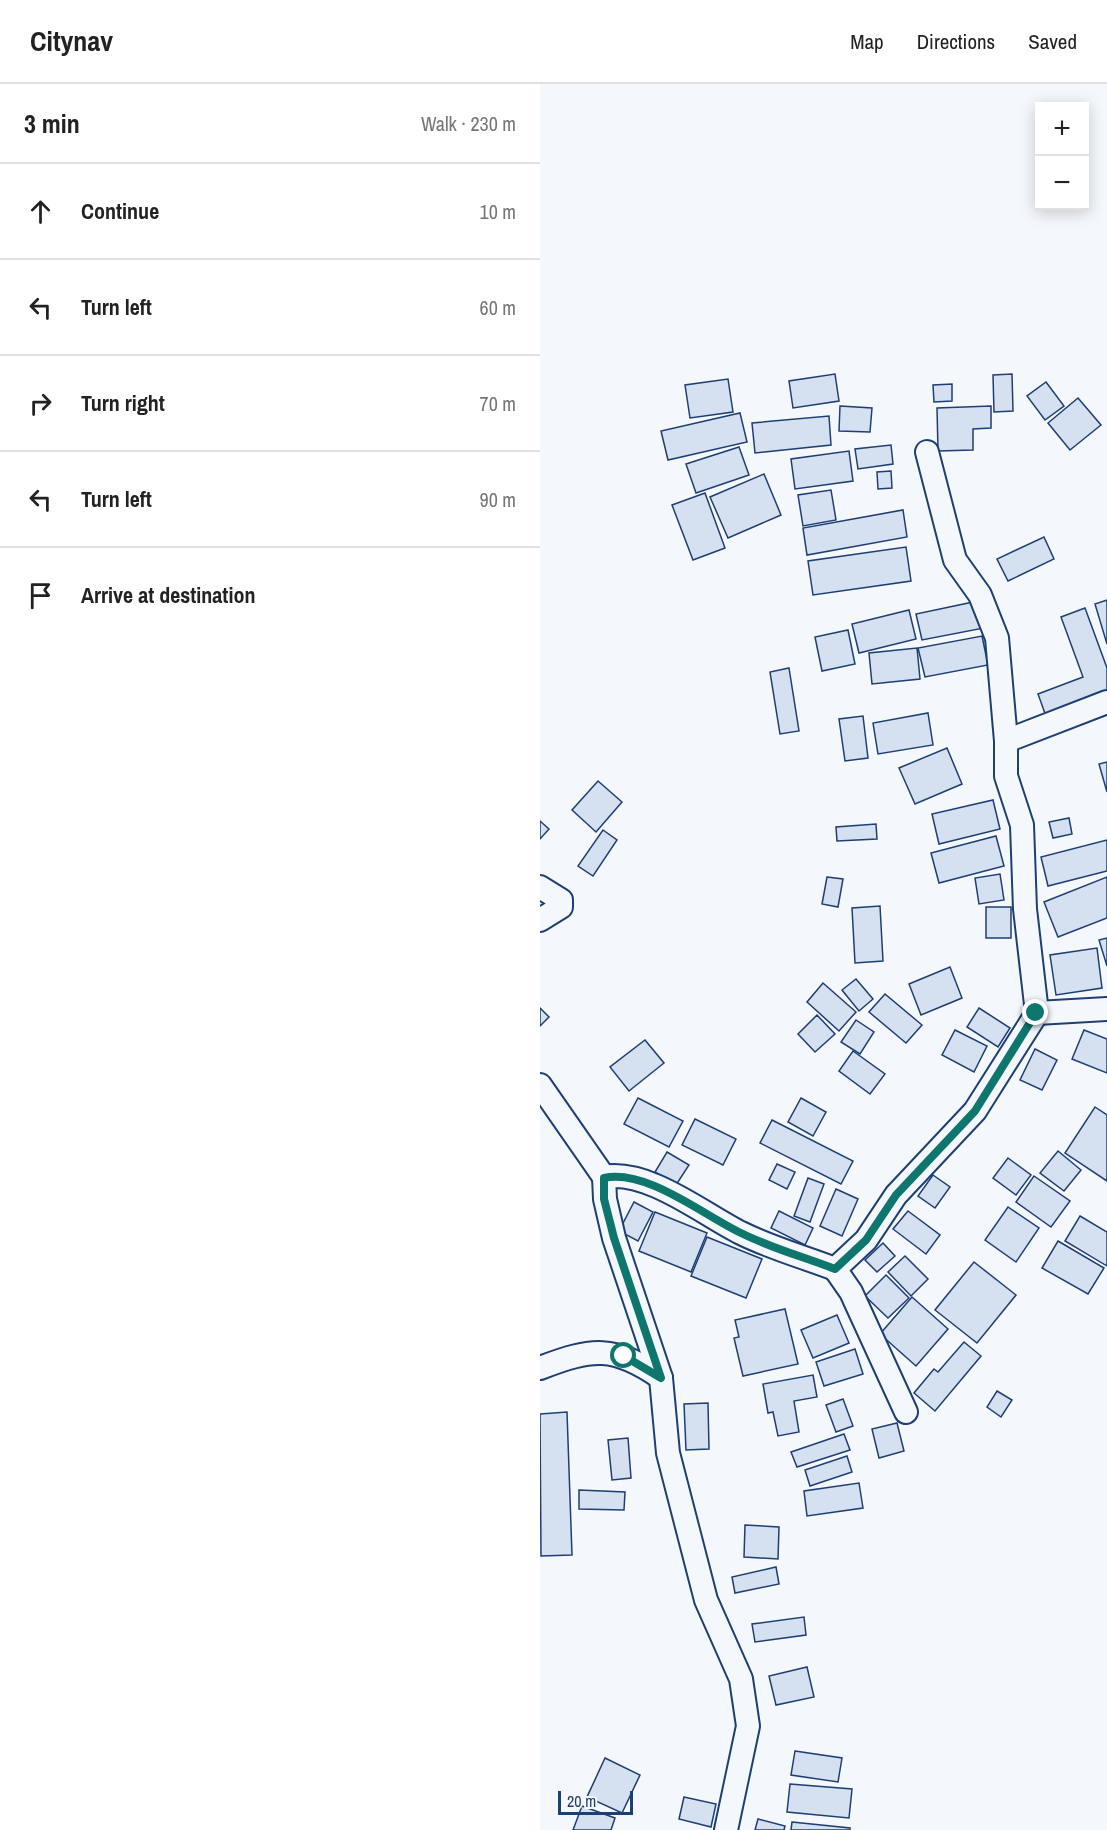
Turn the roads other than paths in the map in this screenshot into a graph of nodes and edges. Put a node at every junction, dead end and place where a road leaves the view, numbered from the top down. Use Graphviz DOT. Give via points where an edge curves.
graph roads {
  1 [pos="927,452"];
  2 [pos="1107,702"];
  3 [pos="1006,741"];
  4 [pos="540,887"];
  5 [pos="540,920"];
  6 [pos="1107,1009"];
  7 [pos="1036,1013"];
  8 [pos="540,1085"];
  9 [pos="604,1178"];
  10 [pos="835,1269"];
  11 [pos="540,1368"];
  12 [pos="661,1378"];
  13 [pos="906,1412"];
  14 [pos="726,1830"];
  1 -- 3 [label="street" via="955,560 980,595 997,638"];
  2 -- 3 [label="street"];
  3 -- 7 [label="street" via="1006,776 1022,825 1024,909"];
  4 -- 5 [label="street" via="561,900 561,907"];
  6 -- 7 [label="street"];
  7 -- 10 [label="street" via="975,1111 896,1195 866,1240"];
  8 -- 9 [label="street"];
  9 -- 10 [label="street" via="617,1175 645,1183 742,1233"];
  9 -- 12 [label="street" via="604,1199 614,1238"];
  10 -- 13 [label="street" via="851,1292"];
  11 -- 12 [label="street" via="603,1351 641,1364"];
  12 -- 14 [label="street" via="668,1453 678,1498 706,1600 741,1679 748,1726"];
}
